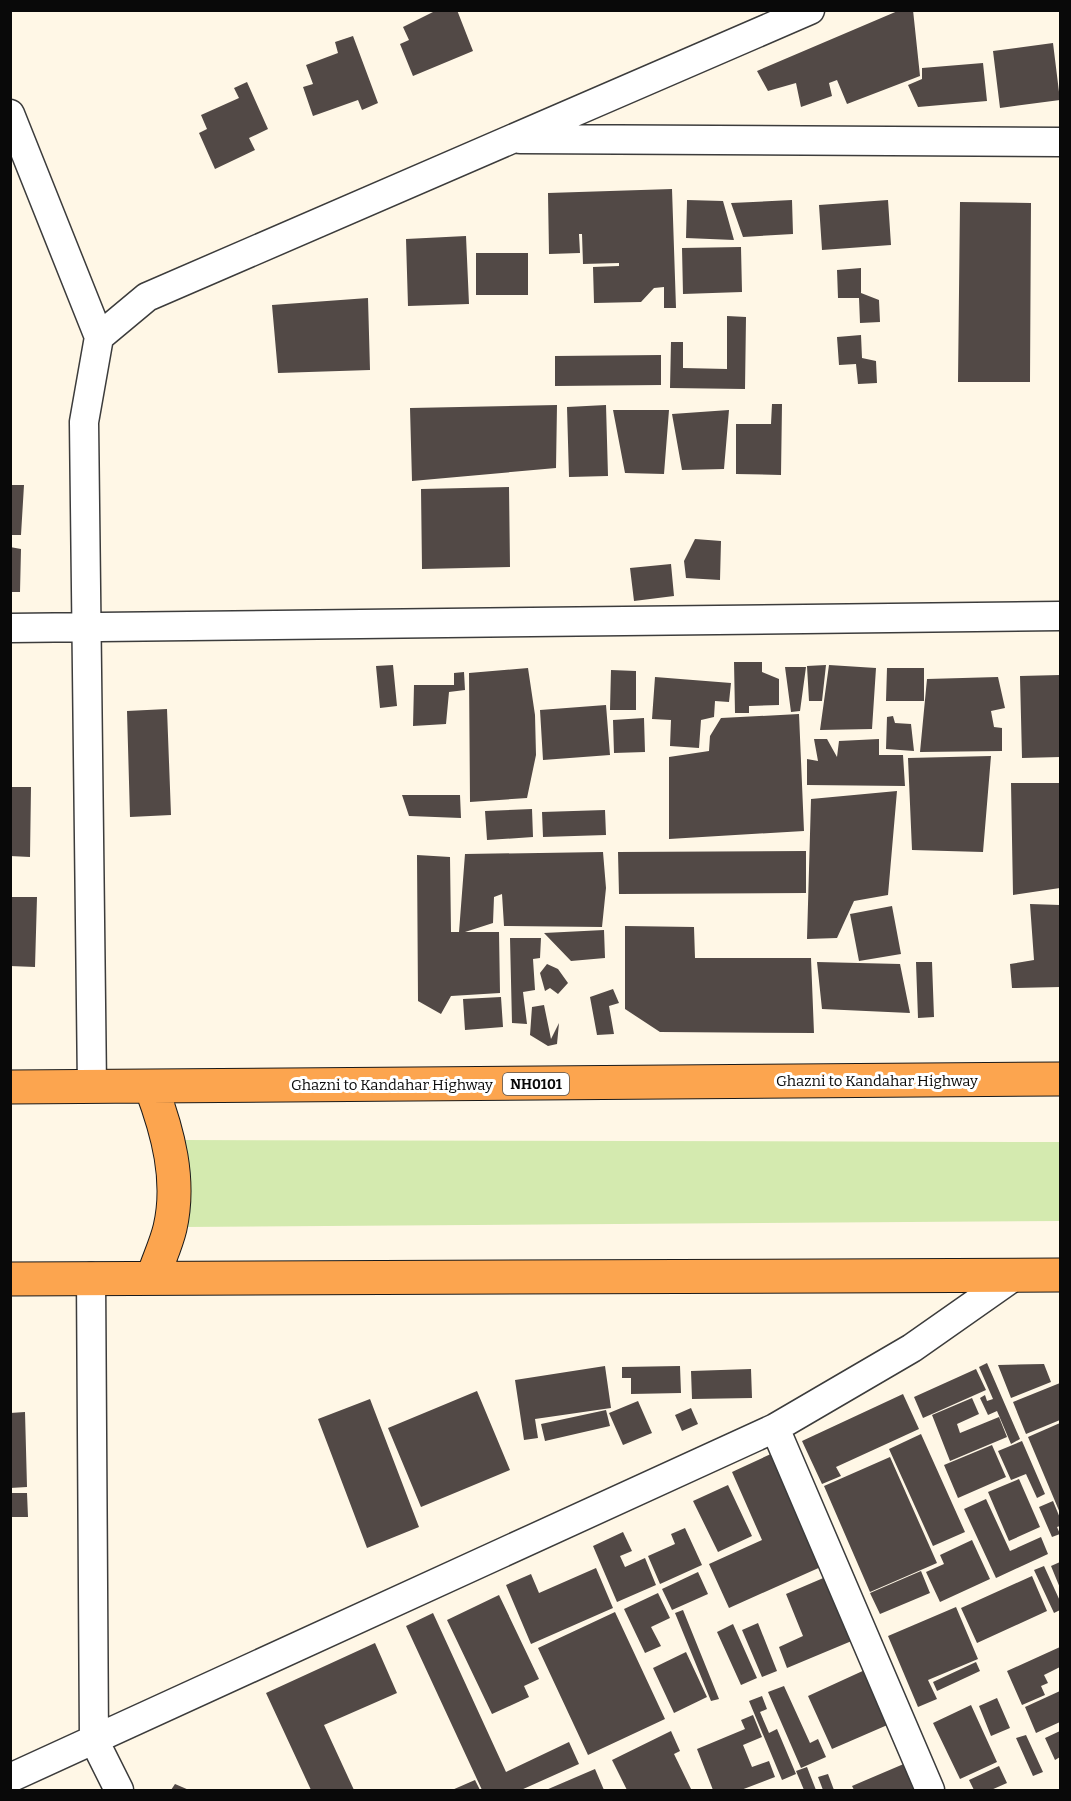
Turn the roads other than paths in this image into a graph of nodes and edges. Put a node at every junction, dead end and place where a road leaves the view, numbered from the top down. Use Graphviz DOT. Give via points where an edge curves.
graph roads {
  1 [pos="810,10"];
  2 [pos="10,114"];
  3 [pos="509,140"];
  4 [pos="1060,142"];
  5 [pos="99,337"];
  6 [pos="1060,616"];
  7 [pos="85,627"];
  8 [pos="10,628"];
  9 [pos="1060,1079"];
  10 [pos="10,1087"];
  11 [pos="92,1087"];
  12 [pos="151,1087"];
  13 [pos="1016,1275"];
  14 [pos="1060,1275"];
  15 [pos="91,1277"];
  16 [pos="153,1277"];
  17 [pos="10,1279"];
  18 [pos="775,1428"];
  19 [pos="94,1740"];
  20 [pos="10,1778"];
  21 [pos="119,1791"];
  22 [pos="930,1791"];
  1 -- 3 [label="street"];
  2 -- 5 [label="street"];
  3 -- 4 [label="street"];
  3 -- 5 [label="street" via="147,297"];
  5 -- 7 [label="street" via="84,422"];
  6 -- 7 [label="street"];
  7 -- 8 [label="street"];
  7 -- 11 [label="street"];
  9 -- 12 [label="highway, Ghazni to Kandahar Highway / NH0101"];
  10 -- 11 [label="highway, Ghazni to Kandahar Highway / NH0101"];
  11 -- 12 [label="highway, Ghazni to Kandahar Highway / NH0101"];
  12 -- 16 [label="highway" via="165,1124 175,1176 170,1228"];
  13 -- 14 [label="highway"];
  13 -- 16 [label="highway"];
  13 -- 18 [label="street" via="912,1348"];
  15 -- 16 [label="highway"];
  15 -- 17 [label="highway"];
  15 -- 19 [label="street"];
  18 -- 19 [label="street"];
  18 -- 22 [label="street"];
  19 -- 20 [label="street"];
  19 -- 21 [label="street"];
}
